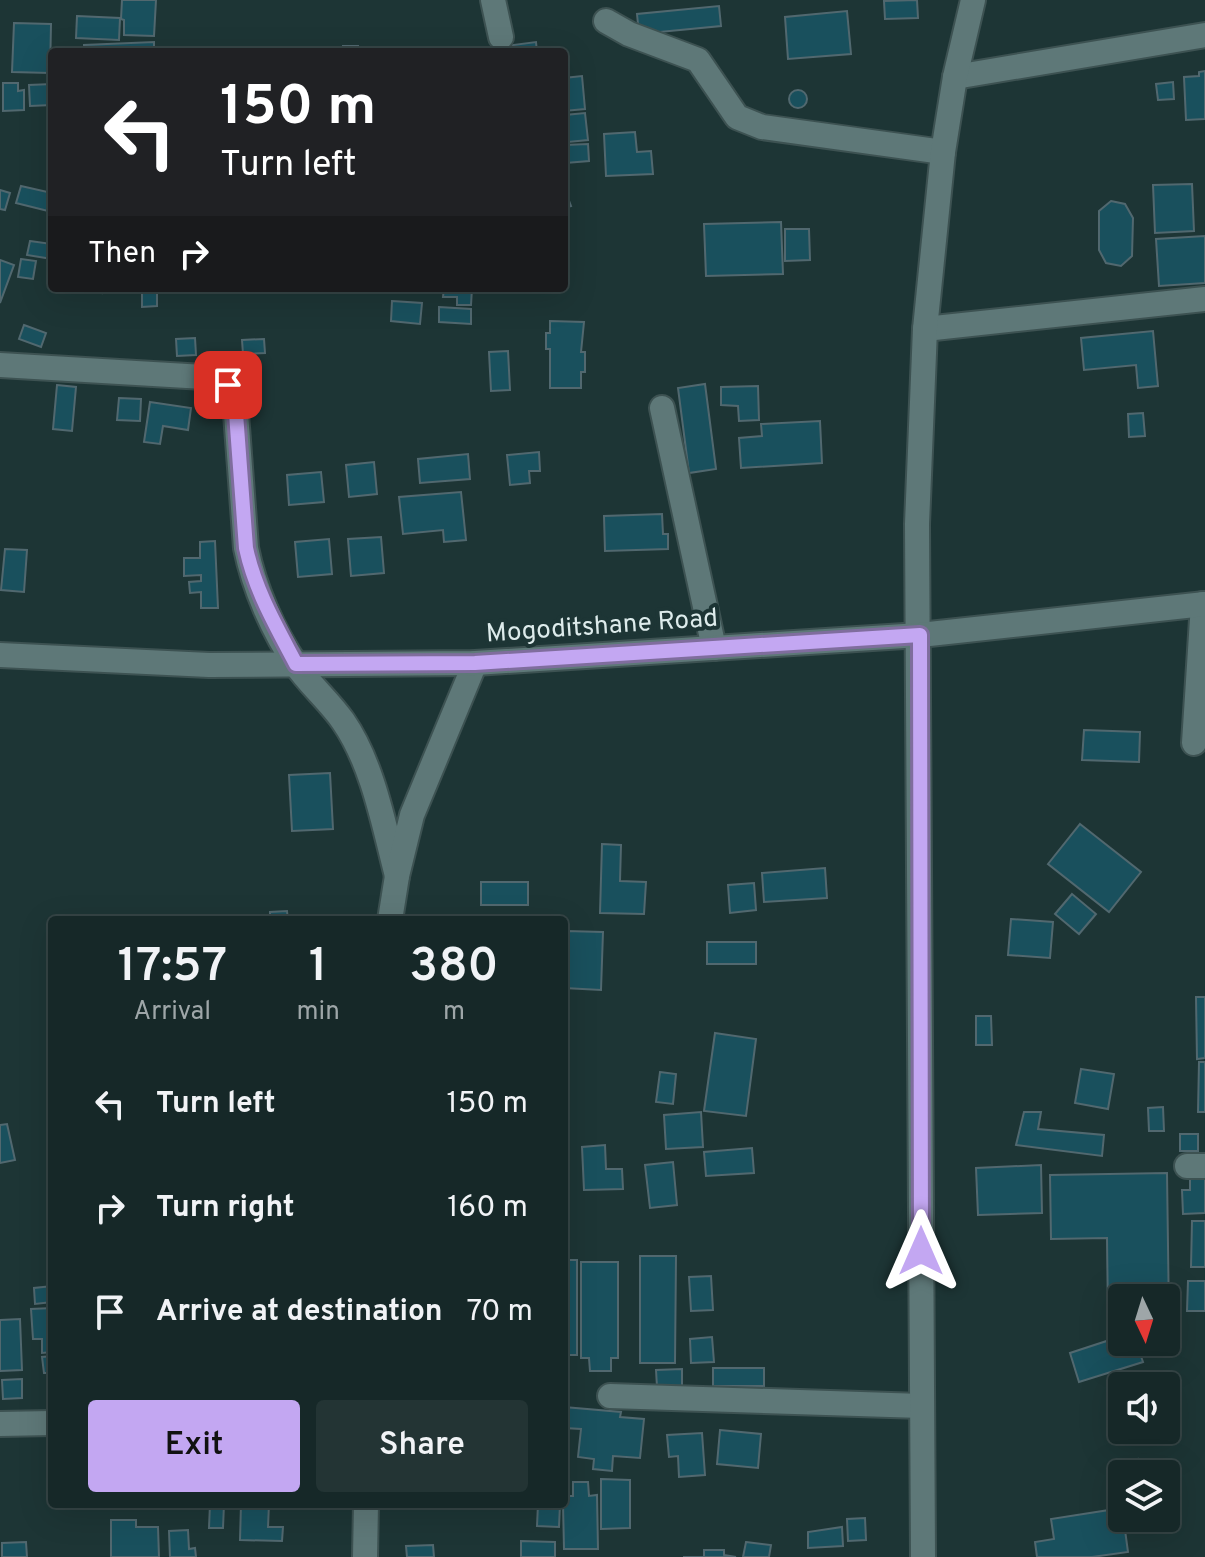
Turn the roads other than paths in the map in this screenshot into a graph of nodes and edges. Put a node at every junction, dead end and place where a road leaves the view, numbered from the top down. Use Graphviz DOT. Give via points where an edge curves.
graph roads {
  1 [pos="493,0"];
  2 [pos="973,0"];
  3 [pos="606,21"];
  4 [pos="1205,35"];
  5 [pos="501,37"];
  6 [pos="955,77"];
  7 [pos="943,152"];
  8 [pos="1205,299"];
  9 [pos="925,329"];
  10 [pos="0,365"];
  11 [pos="662,408"];
  12 [pos="1204,604"];
  13 [pos="920,635"];
  14 [pos="714,648"];
  15 [pos="0,655"];
  16 [pos="475,663"];
  17 [pos="296,664"];
  18 [pos="1194,743"];
  19 [pos="397,876"];
  20 [pos="391,916"];
  21 [pos="610,1396"];
  22 [pos="922,1406"];
  23 [pos="48,1423"];
  24 [pos="0,1424"];
  25 [pos="366,1508"];
  26 [pos="365,1557"];
  27 [pos="923,1557"];
  1 -- 5 [label="street"];
  2 -- 6 [label="street"];
  3 -- 7 [label="street" via="698,60 737,117 748,122"];
  4 -- 6 [label="street"];
  6 -- 7 [label="street"];
  7 -- 9 [label="street"];
  8 -- 9 [label="street"];
  9 -- 13 [label="street" via="917,524"];
  10 -- 17 [label="street" via="204,377 228,385 235,400 249,565"];
  11 -- 14 [label="street"];
  12 -- 13 [label="street, Mogoditshane Road"];
  12 -- 18 [label="street"];
  13 -- 14 [label="street, Mogoditshane Road"];
  13 -- 22 [label="street"];
  14 -- 16 [label="street, Mogoditshane Road"];
  15 -- 17 [label="street, Mogoditshane Road"];
  16 -- 17 [label="street, Mogoditshane Road"];
  16 -- 19 [label="street" via="412,815"];
  17 -- 19 [label="street" via="344,722 370,777"];
  19 -- 20 [label="street"];
  21 -- 22 [label="street"];
  22 -- 27 [label="street"];
  23 -- 24 [label="street"];
  25 -- 26 [label="street"];
}
